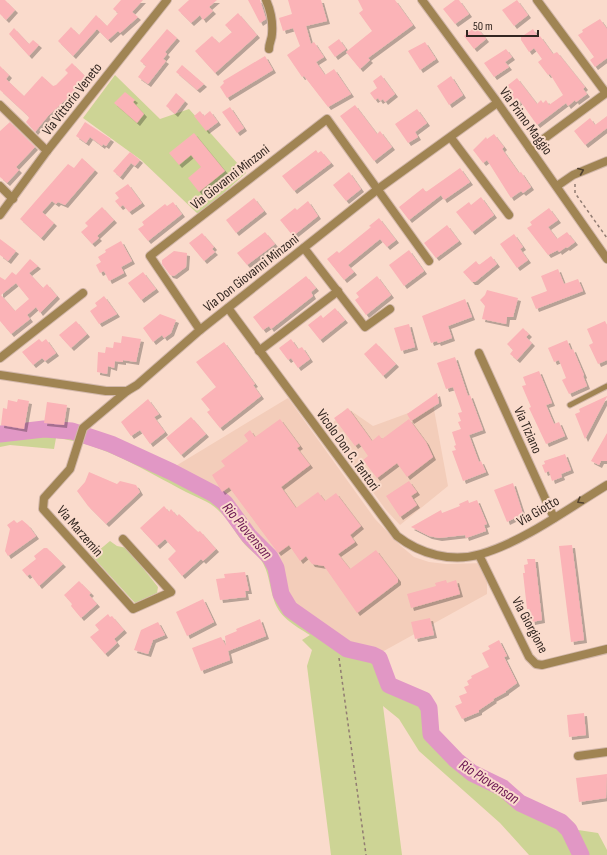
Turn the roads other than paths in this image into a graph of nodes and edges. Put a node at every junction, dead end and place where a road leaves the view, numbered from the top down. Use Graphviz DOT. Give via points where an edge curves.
graph roads {
  1 [pos="167,0"];
  2 [pos="266,0"];
  3 [pos="422,0"];
  4 [pos="537,0"];
  5 [pos="269,49"];
  6 [pos="497,103"];
  7 [pos="0,105"];
  8 [pos="451,138"];
  9 [pos="530,149"];
  10 [pos="47,152"];
  11 [pos="607,161"];
  12 [pos="0,186"];
  13 [pos="556,186"];
  14 [pos="378,190"];
  15 [pos="12,198"];
  16 [pos="509,215"];
  17 [pos="0,216"];
  18 [pos="304,248"];
  19 [pos="607,259"];
  20 [pos="429,261"];
  21 [pos="338,292"];
  22 [pos="83,293"];
  23 [pos="228,308"];
  24 [pos="390,309"];
  25 [pos="200,330"];
  26 [pos="259,351"];
  27 [pos="479,353"];
  28 [pos="0,358"];
  29 [pos="0,375"];
  30 [pos="607,386"];
  31 [pos="127,391"];
  32 [pos="570,405"];
  33 [pos="607,485"];
  34 [pos="554,518"];
  35 [pos="123,540"];
  36 [pos="479,555"];
  37 [pos="607,649"];
  38 [pos="607,752"];
  39 [pos="578,756"];
  1 -- 10 [label="street, Via Vittorio Veneto"];
  2 -- 5 [label="street" via="273,18 273,34"];
  3 -- 6 [label="street, Via Primo Maggio"];
  4 -- 9 [label="street" via="606,93"];
  6 -- 8 [label="street, Via Don Giovanni Minzoni"];
  6 -- 9 [label="street, Via Primo Maggio"];
  7 -- 10 [label="street"];
  8 -- 14 [label="street, Via Don Giovanni Minzoni"];
  8 -- 16 [label="street"];
  9 -- 13 [label="street, Via Primo Maggio"];
  10 -- 15 [label="street, Via Vittorio Veneto"];
  13 -- 11 [label="street, one-way" via="573,174"];
  12 -- 15 [label="street"];
  13 -- 19 [label="street, Via Primo Maggio"];
  14 -- 18 [label="street, Via Don Giovanni Minzoni"];
  14 -- 20 [label="street"];
  14 -- 25 [label="street, Via Giovanni Minzoni" via="327,119 150,256"];
  15 -- 17 [label="street, Via Vittorio Veneto"];
  18 -- 21 [label="street"];
  18 -- 23 [label="street, Via Don Giovanni Minzoni"];
  21 -- 24 [label="street" via="365,327"];
  21 -- 26 [label="street"];
  22 -- 28 [label="street"];
  23 -- 25 [label="street, Via Don Giovanni Minzoni"];
  23 -- 26 [label="street, Vicolo Don C. Tentori"];
  25 -- 31 [label="street, Via Don Giovanni Minzoni"];
  26 -- 36 [label="street, Vicolo Don C. Tentori" via="397,536 416,549 440,556"];
  27 -- 34 [label="street, Via Tiziano"];
  29 -- 31 [label="street" via="106,391"];
  30 -- 32 [label="lane"];
  31 -- 35 [label="street, Via Marzemin" via="83,428 70,469 44,498 43,509 133,609 170,592"];
  33 -- 34 [label="street, Via Giotto, one-way"];
  34 -- 36 [label="street, Via Giotto"];
  36 -- 37 [label="street, Via Giorgione" via="530,657 536,664 542,665"];
  38 -- 39 [label="street"];
}
